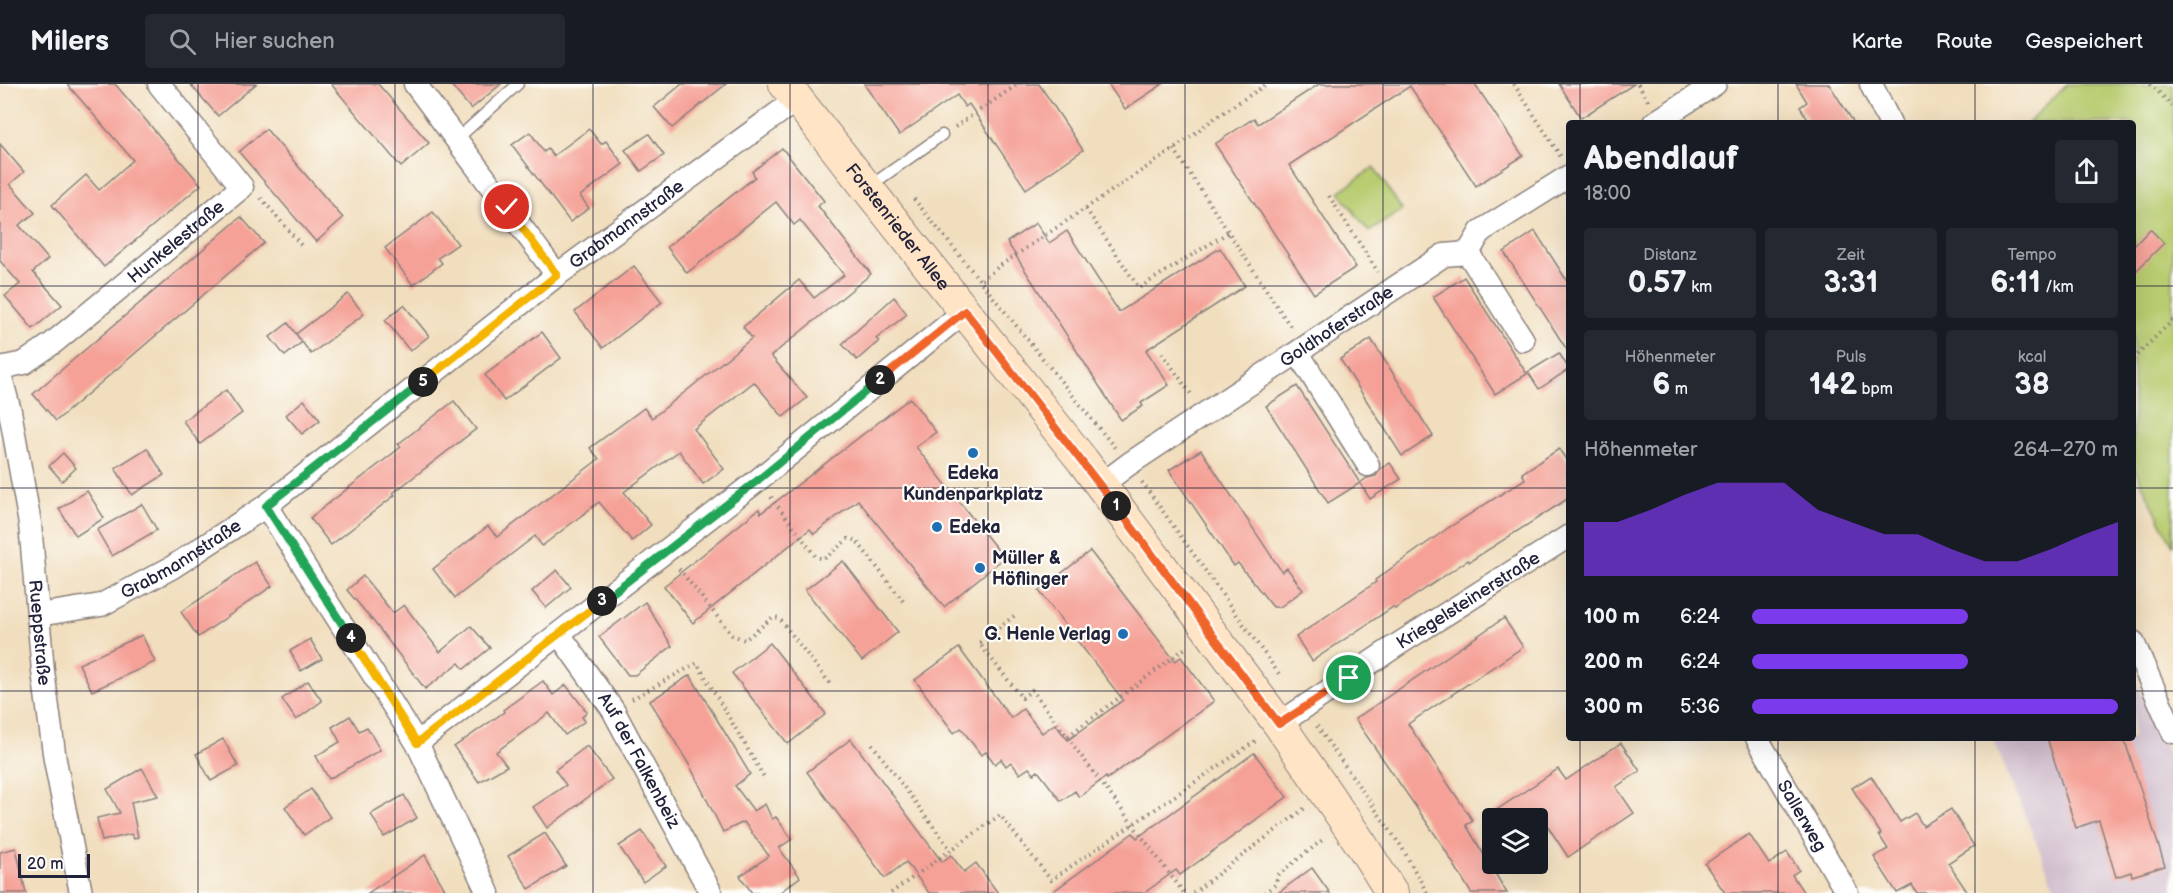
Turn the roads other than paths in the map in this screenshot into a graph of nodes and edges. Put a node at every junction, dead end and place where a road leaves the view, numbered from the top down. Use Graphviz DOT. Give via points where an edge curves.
graph roads {
  1 [pos="159,84"];
  2 [pos="415,84"];
  3 [pos="518,84"];
  4 [pos="1715,84"];
  5 [pos="1872,84"];
  6 [pos="790,92"];
  7 [pos="1659,120"];
  8 [pos="1889,120"];
  9 [pos="942,135"];
  10 [pos="458,139"];
  11 [pos="1566,168"];
  12 [pos="867,188"];
  13 [pos="1468,253"];
  14 [pos="557,275"];
  15 [pos="965,311"];
  16 [pos="1523,340"];
  17 [pos="1302,350"];
  18 [pos="0,368"];
  19 [pos="0,374"];
  20 [pos="1368,465"];
  21 [pos="1101,485"];
  22 [pos="266,506"];
  23 [pos="1566,538"];
  24 [pos="38,615"];
  25 [pos="559,634"];
  26 [pos="2136,649"];
  27 [pos="1292,717"];
  28 [pos="2173,732"];
  29 [pos="1759,741"];
  30 [pos="417,743"];
  31 [pos="81,893"];
  32 [pos="488,893"];
  33 [pos="711,893"];
  34 [pos="1392,893"];
  35 [pos="1847,893"];
  1 -- 18 [label="street, Hunkelestraße" via="242,187 53,344 24,363"];
  2 -- 10 [label="street"];
  3 -- 10 [label="lane"];
  4 -- 7 [label="street"];
  5 -- 8 [label="street"];
  6 -- 12 [label="street, Forstenrieder Allee"];
  6 -- 14 [label="street, Grabmannstraße"];
  9 -- 12 [label="lane"];
  10 -- 14 [label="street"];
  11 -- 13 [label="street" via="1481,231"];
  12 -- 15 [label="street, Forstenrieder Allee"];
  13 -- 16 [label="street"];
  13 -- 17 [label="street, Goldhoferstraße" via="1444,255"];
  14 -- 22 [label="street, Grabmannstraße"];
  15 -- 21 [label="street, Forstenrieder Allee"];
  15 -- 25 [label="street" via="758,480"];
  17 -- 20 [label="street"];
  17 -- 21 [label="street, Goldhoferstraße"];
  19 -- 24 [label="street, Rueppstraße" via="30,524"];
  21 -- 27 [label="street, Forstenrieder Allee"];
  22 -- 24 [label="street, Grabmannstraße" via="171,568 101,605"];
  22 -- 30 [label="street"];
  23 -- 27 [label="street, Kriegelsteinerstraße"];
  24 -- 31 [label="street, Rueppstraße" via="55,760"];
  25 -- 30 [label="street"];
  25 -- 33 [label="street, Auf der Falkenbeiz" via="613,710"];
  26 -- 28 [label="street"];
  27 -- 34 [label="street, Forstenrieder Allee" via="1332,800"];
  29 -- 35 [label="street, Sallerweg"];
  30 -- 32 [label="street"];
}
